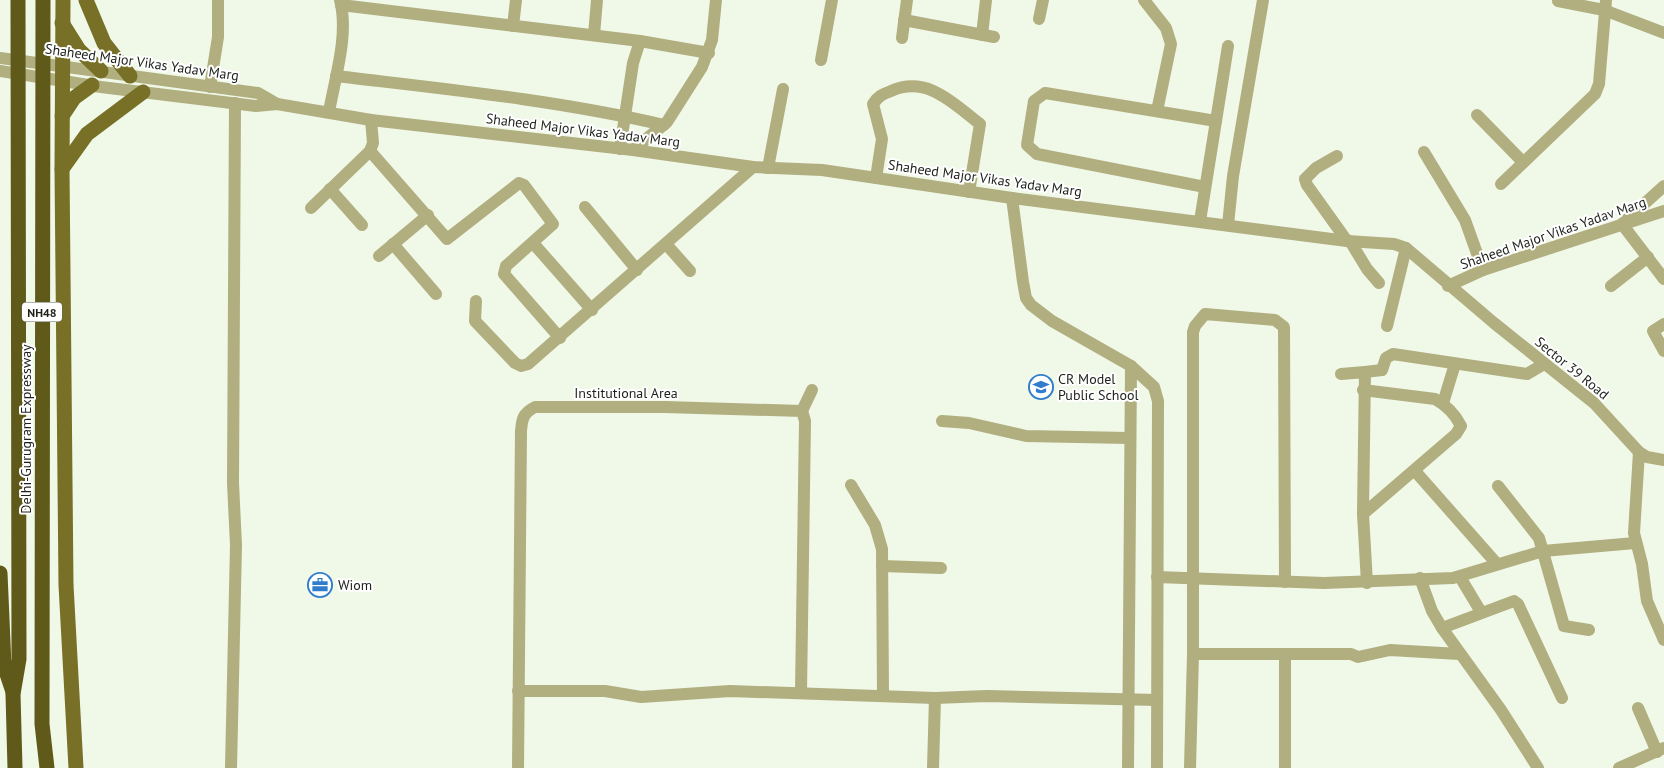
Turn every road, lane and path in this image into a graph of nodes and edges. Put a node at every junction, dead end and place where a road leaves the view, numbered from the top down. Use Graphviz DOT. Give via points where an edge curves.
graph roads {
  1 [pos="18,0"];
  2 [pos="43,0"];
  3 [pos="62,0"];
  4 [pos="86,0"];
  5 [pos="218,0"];
  6 [pos="516,0"];
  7 [pos="597,0"];
  8 [pos="716,0"];
  9 [pos="832,0"];
  10 [pos="907,0"];
  11 [pos="986,0"];
  12 [pos="1043,0"];
  13 [pos="1144,0"];
  14 [pos="1263,0"];
  15 [pos="1558,1"];
  16 [pos="341,3"];
  17 [pos="1605,5"];
  18 [pos="1039,19"];
  19 [pos="904,20"];
  20 [pos="62,23"];
  21 [pos="513,26"];
  22 [pos="1664,33"];
  23 [pos="594,35"];
  24 [pos="902,38"];
  25 [pos="640,41"];
  26 [pos="1228,46"];
  27 [pos="709,53"];
  28 [pos="0,58"];
  29 [pos="821,60"];
  30 [pos="0,71"];
  31 [pos="101,71"];
  32 [pos="62,72"];
  33 [pos="130,76"];
  34 [pos="336,76"];
  35 [pos="92,85"];
  36 [pos="210,87"];
  37 [pos="783,89"];
  38 [pos="143,92"];
  39 [pos="235,103"];
  40 [pos="277,104"];
  41 [pos="1158,111"];
  42 [pos="329,112"];
  43 [pos="1477,115"];
  44 [pos="62,116"];
  45 [pos="624,116"];
  46 [pos="371,120"];
  47 [pos="1216,121"];
  48 [pos="664,125"];
  49 [pos="626,150"];
  50 [pos="370,151"];
  51 [pos="1424,152"];
  52 [pos="1337,156"];
  53 [pos="1524,162"];
  54 [pos="752,167"];
  55 [pos="768,168"];
  56 [pos="62,170"];
  57 [pos="876,178"];
  58 [pos="1501,184"];
  59 [pos="1664,186"];
  60 [pos="1205,187"];
  61 [pos="330,189"];
  62 [pos="969,192"];
  63 [pos="1012,198"];
  64 [pos="584,207"];
  65 [pos="311,208"];
  66 [pos="1664,211"];
  67 [pos="428,215"];
  68 [pos="1200,221"];
  69 [pos="1622,224"];
  70 [pos="362,225"];
  71 [pos="1228,225"];
  72 [pos="1349,241"];
  73 [pos="533,243"];
  74 [pos="393,244"];
  75 [pos="666,244"];
  76 [pos="1406,248"];
  77 [pos="379,256"];
  78 [pos="1648,257"];
  79 [pos="637,270"];
  80 [pos="1483,270"];
  81 [pos="690,271"];
  82 [pos="1664,279"];
  83 [pos="1379,282"];
  84 [pos="1448,286"];
  85 [pos="1611,286"];
  86 [pos="436,294"];
  87 [pos="476,301"];
  88 [pos="592,310"];
  89 [pos="1664,324"];
  90 [pos="1387,326"];
  91 [pos="560,338"];
  92 [pos="1664,351"];
  93 [pos="1455,364"];
  94 [pos="1544,364"];
  95 [pos="1131,366"];
  96 [pos="1365,372"];
  97 [pos="1341,374"];
  98 [pos="812,390"];
  99 [pos="1363,390"];
  100 [pos="1442,403"];
  101 [pos="802,411"];
  102 [pos="942,421"];
  103 [pos="1129,438"];
  104 [pos="1639,452"];
  105 [pos="1664,460"];
  106 [pos="1415,471"];
  107 [pos="851,485"];
  108 [pos="1498,486"];
  109 [pos="1363,514"];
  110 [pos="1635,543"];
  111 [pos="1543,551"];
  112 [pos="1497,564"];
  113 [pos="882,566"];
  114 [pos="941,568"];
  115 [pos="0,573"];
  116 [pos="1157,577"];
  117 [pos="1460,577"];
  118 [pos="1192,578"];
  119 [pos="1420,578"];
  120 [pos="1285,582"];
  121 [pos="1367,583"];
  122 [pos="1482,612"];
  123 [pos="1442,628"];
  124 [pos="1590,630"];
  125 [pos="1664,640"];
  126 [pos="1193,654"];
  127 [pos="1285,654"];
  128 [pos="1459,654"];
  129 [pos="518,690"];
  130 [pos="801,692"];
  131 [pos="13,694"];
  132 [pos="883,695"];
  133 [pos="934,698"];
  134 [pos="1562,698"];
  135 [pos="1129,700"];
  136 [pos="1157,700"];
  137 [pos="1638,708"];
  138 [pos="1661,750"];
  139 [pos="15,768"];
  140 [pos="48,768"];
  141 [pos="76,768"];
  142 [pos="231,768"];
  143 [pos="518,768"];
  144 [pos="934,768"];
  145 [pos="1128,768"];
  146 [pos="1157,768"];
  147 [pos="1190,768"];
  148 [pos="1286,768"];
  149 [pos="1538,768"];
  150 [pos="1618,768"];
  1 -- 131 [label="highway, Delhi-Gurugram Expressway / NH48" via="19,659"];
  2 -- 140 [label="highway, Delhi-Gurugram Expressway / NH48" via="42,724"];
  3 -- 20 [label="main road"];
  4 -- 33 [label="main road" via="104,43"];
  5 -- 36 [label="street" via="218,37"];
  6 -- 21 [label="street"];
  7 -- 23 [label="street"];
  8 -- 27 [label="street"];
  9 -- 29 [label="street"];
  10 -- 19 [label="street"];
  11 -- 19 [label="street" via="988,36"];
  12 -- 18 [label="street"];
  13 -- 41 [label="street" via="1166,28 1170,44"];
  14 -- 71 [label="street" via="1233,176"];
  15 -- 17 [label="street"];
  16 -- 21 [label="street"];
  16 -- 34 [label="street" via="341,48"];
  17 -- 22 [label="street"];
  17 -- 53 [label="street" via="1599,84 1594,94"];
  19 -- 24 [label="street"];
  20 -- 31 [label="main road" via="79,50"];
  20 -- 32 [label="main road"];
  21 -- 23 [label="street"];
  23 -- 25 [label="street"];
  25 -- 27 [label="street"];
  25 -- 45 [label="street"];
  26 -- 47 [label="street"];
  27 -- 48 [label="street"];
  28 -- 32 [label="street, Shaheed Major Vikas Yadav Marg"];
  30 -- 32 [label="street, Shaheed Major Vikas Yadav Marg"];
  31 -- 32 [label="street, Shaheed Major Vikas Yadav Marg"];
  31 -- 33 [label="street, Shaheed Major Vikas Yadav Marg"];
  32 -- 35 [label="street, Shaheed Major Vikas Yadav Marg"];
  32 -- 44 [label="main road"];
  33 -- 36 [label="street, Shaheed Major Vikas Yadav Marg"];
  34 -- 42 [label="street"];
  34 -- 45 [label="street"];
  35 -- 38 [label="street, Shaheed Major Vikas Yadav Marg"];
  35 -- 44 [label="main road" via="74,98"];
  36 -- 40 [label="street, Shaheed Major Vikas Yadav Marg" via="258,93"];
  37 -- 55 [label="street"];
  38 -- 39 [label="street, Shaheed Major Vikas Yadav Marg"];
  38 -- 56 [label="main road" via="87,134"];
  39 -- 40 [label="street, Shaheed Major Vikas Yadav Marg"];
  39 -- 142 [label="street" via="233,483 236,545"];
  40 -- 42 [label="street, Shaheed Major Vikas Yadav Marg"];
  41 -- 47 [label="street"];
  41 -- 60 [label="street" via="1045,93 1034,101 1026,145 1037,154"];
  42 -- 46 [label="street, Shaheed Major Vikas Yadav Marg"];
  43 -- 53 [label="street"];
  44 -- 56 [label="main road"];
  45 -- 48 [label="street"];
  45 -- 49 [label="street"];
  46 -- 49 [label="street, Shaheed Major Vikas Yadav Marg"];
  46 -- 50 [label="street" via="373,143"];
  47 -- 60 [label="street"];
  48 -- 49 [label="street"];
  49 -- 54 [label="street, Shaheed Major Vikas Yadav Marg"];
  50 -- 61 [label="street"];
  50 -- 67 [label="street"];
  51 -- 80 [label="street" via="1465,220"];
  52 -- 72 [label="street" via="1305,178"];
  53 -- 58 [label="street"];
  54 -- 55 [label="street, Shaheed Major Vikas Yadav Marg"];
  54 -- 75 [label="street"];
  55 -- 57 [label="street, Shaheed Major Vikas Yadav Marg" via="822,170"];
  56 -- 141 [label="main road" via="66,585"];
  57 -- 62 [label="street, Shaheed Major Vikas Yadav Marg"];
  57 -- 62 [label="street" via="882,139 873,104 877,97 903,86 934,89 980,124"];
  59 -- 69 [label="street"];
  60 -- 68 [label="street"];
  61 -- 65 [label="street"];
  61 -- 70 [label="street"];
  62 -- 63 [label="street, Shaheed Major Vikas Yadav Marg"];
  63 -- 68 [label="street, Shaheed Major Vikas Yadav Marg"];
  63 -- 95 [label="street" via="1022,282 1031,306"];
  64 -- 79 [label="street"];
  66 -- 69 [label="street, Shaheed Major Vikas Yadav Marg"];
  67 -- 73 [label="street" via="445,238 451,238 515,186 522,184 553,224"];
  67 -- 74 [label="street"];
  68 -- 71 [label="street, Shaheed Major Vikas Yadav Marg"];
  69 -- 78 [label="street"];
  69 -- 80 [label="street, Shaheed Major Vikas Yadav Marg"];
  71 -- 72 [label="street, Shaheed Major Vikas Yadav Marg"];
  72 -- 76 [label="street, Shaheed Major Vikas Yadav Marg" via="1394,244"];
  72 -- 83 [label="street"];
  73 -- 88 [label="street"];
  73 -- 91 [label="street" via="506,266 504,274"];
  74 -- 77 [label="street"];
  74 -- 86 [label="street"];
  75 -- 79 [label="street"];
  75 -- 81 [label="street"];
  76 -- 84 [label="street, Shaheed Major Vikas Yadav Marg"];
  76 -- 90 [label="street"];
  78 -- 82 [label="street"];
  78 -- 85 [label="street"];
  79 -- 88 [label="street"];
  80 -- 84 [label="street, Shaheed Major Vikas Yadav Marg"];
  84 -- 94 [label="street, Sector 39 Road"];
  87 -- 91 [label="street" via="475,321 521,366"];
  88 -- 91 [label="street"];
  89 -- 92 [label="street" via="1653,331"];
  93 -- 94 [label="street" via="1527,374"];
  93 -- 96 [label="street" via="1393,354 1386,358 1382,370"];
  93 -- 100 [label="street"];
  94 -- 104 [label="street, Sector 39 Road" via="1594,403"];
  95 -- 103 [label="street"];
  95 -- 116 [label="street" via="1154,387 1158,402"];
  96 -- 97 [label="street"];
  96 -- 99 [label="street"];
  98 -- 101 [label="street"];
  99 -- 100 [label="street" via="1435,399"];
  99 -- 109 [label="street"];
  100 -- 106 [label="street" via="1460,426 1456,434"];
  101 -- 129 [label="street, Institutional Area" via="535,407 526,411 521,431"];
  101 -- 130 [label="street" via="805,421"];
  102 -- 103 [label="street" via="969,423 1026,436"];
  103 -- 135 [label="street"];
  104 -- 105 [label="street"];
  104 -- 110 [label="street"];
  106 -- 109 [label="street"];
  106 -- 112 [label="street"];
  107 -- 113 [label="street" via="880,536"];
  108 -- 111 [label="street" via="1534,529"];
  109 -- 121 [label="street"];
  110 -- 111 [label="street"];
  110 -- 125 [label="street" via="1648,601"];
  111 -- 112 [label="street"];
  111 -- 124 [label="street" via="1564,626"];
  112 -- 117 [label="street"];
  113 -- 114 [label="street"];
  113 -- 132 [label="street"];
  115 -- 131 [label="highway" via="4,665"];
  116 -- 118 [label="street"];
  116 -- 136 [label="street"];
  117 -- 119 [label="street"];
  117 -- 122 [label="street"];
  118 -- 120 [label="street"];
  118 -- 120 [label="street" via="1193,332 1205,314 1275,320 1284,327"];
  118 -- 126 [label="street"];
  119 -- 121 [label="street"];
  119 -- 123 [label="street"];
  120 -- 121 [label="street"];
  122 -- 123 [label="street"];
  122 -- 134 [label="street" via="1507,602 1518,604"];
  123 -- 128 [label="street"];
  126 -- 127 [label="street"];
  126 -- 147 [label="street"];
  127 -- 128 [label="street" via="1351,654 1358,657 1390,650"];
  127 -- 148 [label="street"];
  128 -- 149 [label="street" via="1497,704"];
  129 -- 130 [label="street" via="605,691 641,697 721,691"];
  129 -- 143 [label="street, Institutional Area"];
  130 -- 132 [label="street"];
  131 -- 139 [label="highway, Delhi-Gurugram Expressway / NH48"];
  132 -- 133 [label="street"];
  133 -- 135 [label="street" via="987,696"];
  133 -- 144 [label="street"];
  135 -- 136 [label="street"];
  135 -- 145 [label="street"];
  136 -- 146 [label="street"];
  137 -- 138 [label="street"];
  138 -- 150 [label="street"];
}
